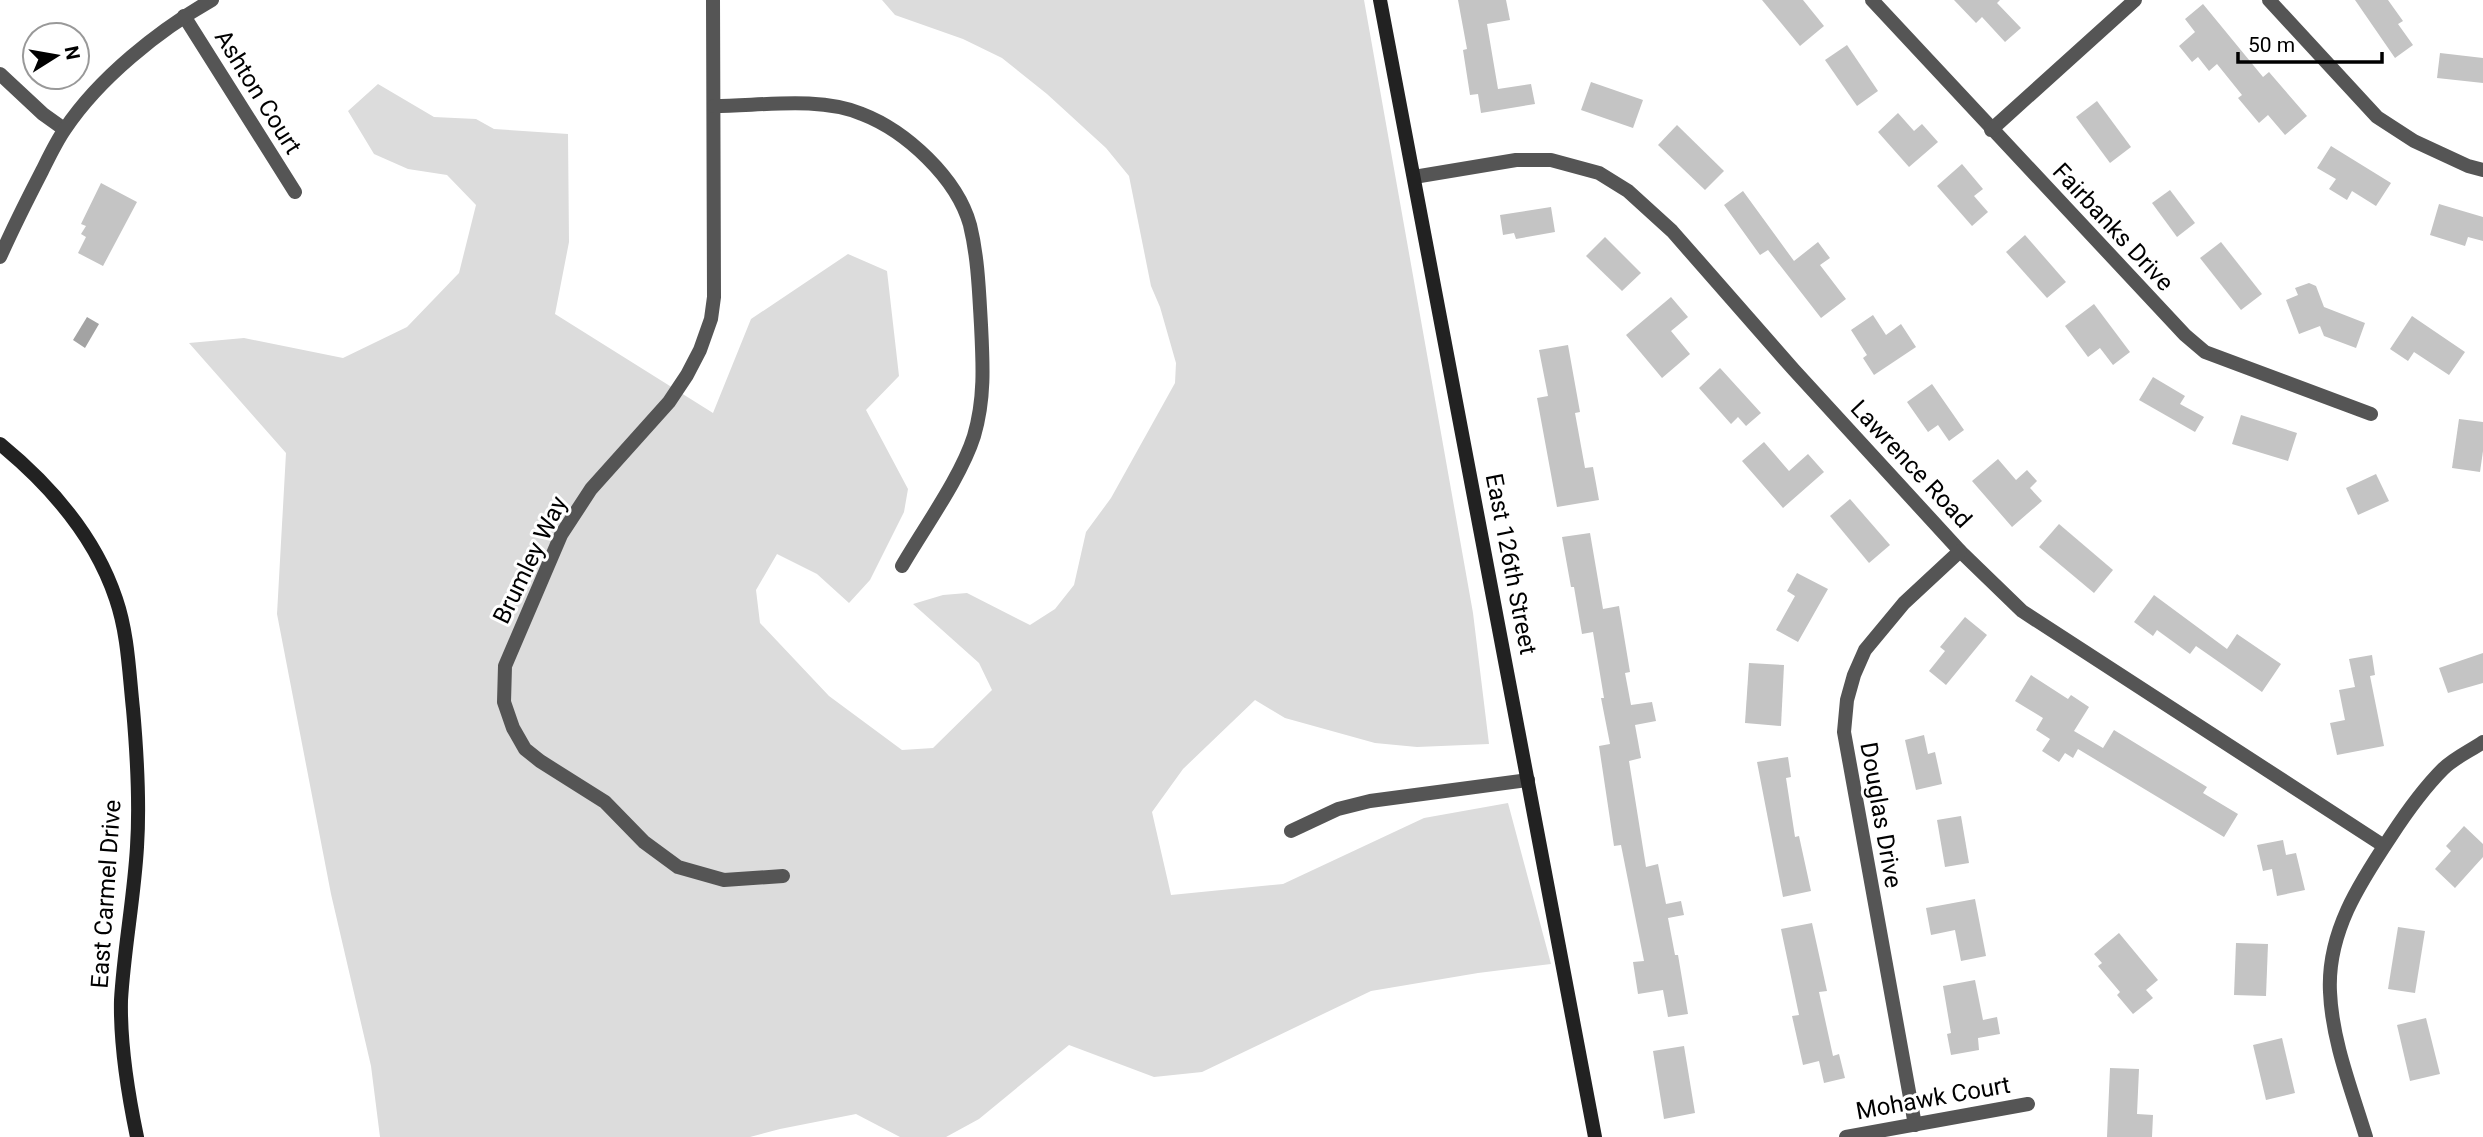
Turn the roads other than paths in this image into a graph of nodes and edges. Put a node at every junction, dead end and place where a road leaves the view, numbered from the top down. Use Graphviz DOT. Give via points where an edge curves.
graph roads {
  1 [pos="212,0"];
  2 [pos="713,0"];
  3 [pos="1380,0"];
  4 [pos="1872,0"];
  5 [pos="2135,0"];
  6 [pos="2269,0"];
  7 [pos="184,16"];
  8 [pos="0,74"];
  9 [pos="714,106"];
  10 [pos="64,129"];
  11 [pos="1991,130"];
  12 [pos="2483,170"];
  13 [pos="1414,177"];
  14 [pos="295,191"];
  15 [pos="0,257"];
  16 [pos="2371,414"];
  17 [pos="0,444"];
  18 [pos="1960,551"];
  19 [pos="902,566"];
  20 [pos="2483,743"];
  21 [pos="1528,780"];
  22 [pos="1291,831"];
  23 [pos="2384,846"];
  24 [pos="783,876"];
  25 [pos="2028,1104"];
  26 [pos="1914,1125"];
  27 [pos="137,1137"];
  28 [pos="1595,1137"];
  29 [pos="1846,1137"];
  30 [pos="2366,1137"];
  1 -- 7 [label="street"];
  2 -- 9 [label="street, Brumley Way"];
  3 -- 13 [label="street, East 126th Street"];
  4 -- 11 [label="street, Fairbanks Drive"];
  5 -- 11 [label="street"];
  6 -- 12 [label="street" via="2377,117 2414,141"];
  7 -- 10 [label="street" via="137,52"];
  7 -- 14 [label="street, Ashton Court"];
  8 -- 10 [label="street"];
  9 -- 19 [label="street" via="825,104 862,114 910,142 947,180 969,222 978,264 984,385 979,414 961,464"];
  9 -- 24 [label="street, Brumley Way" via="711,319 700,350 669,402 591,489 562,535 505,666 504,702 525,749 605,802 644,842 678,867 724,880"];
  10 -- 15 [label="street"];
  11 -- 16 [label="street, Fairbanks Drive" via="2205,352"];
  13 -- 18 [label="street, Lawrence Road" via="1516,160 1551,160 1599,173 1628,191 1672,231"];
  13 -- 21 [label="street, East 126th Street"];
  17 -- 27 [label="street, East Carmel Drive" via="60,500 94,550 116,599 126,643 136,745 137,845 121,1002"];
  18 -- 23 [label="street, Lawrence Road" via="2022,611"];
  18 -- 26 [label="street, Douglas Drive" via="1904,603 1865,650 1847,700 1844,732"];
  20 -- 23 [label="street" via="2444,767"];
  21 -- 22 [label="street" via="1370,801 1338,809"];
  21 -- 28 [label="street, East 126th Street"];
  23 -- 30 [label="street" via="2357,887 2341,923 2330,992 2334,1029"];
  25 -- 26 [label="street, Mohawk Court"];
  26 -- 29 [label="street, Mohawk Court"];
}
